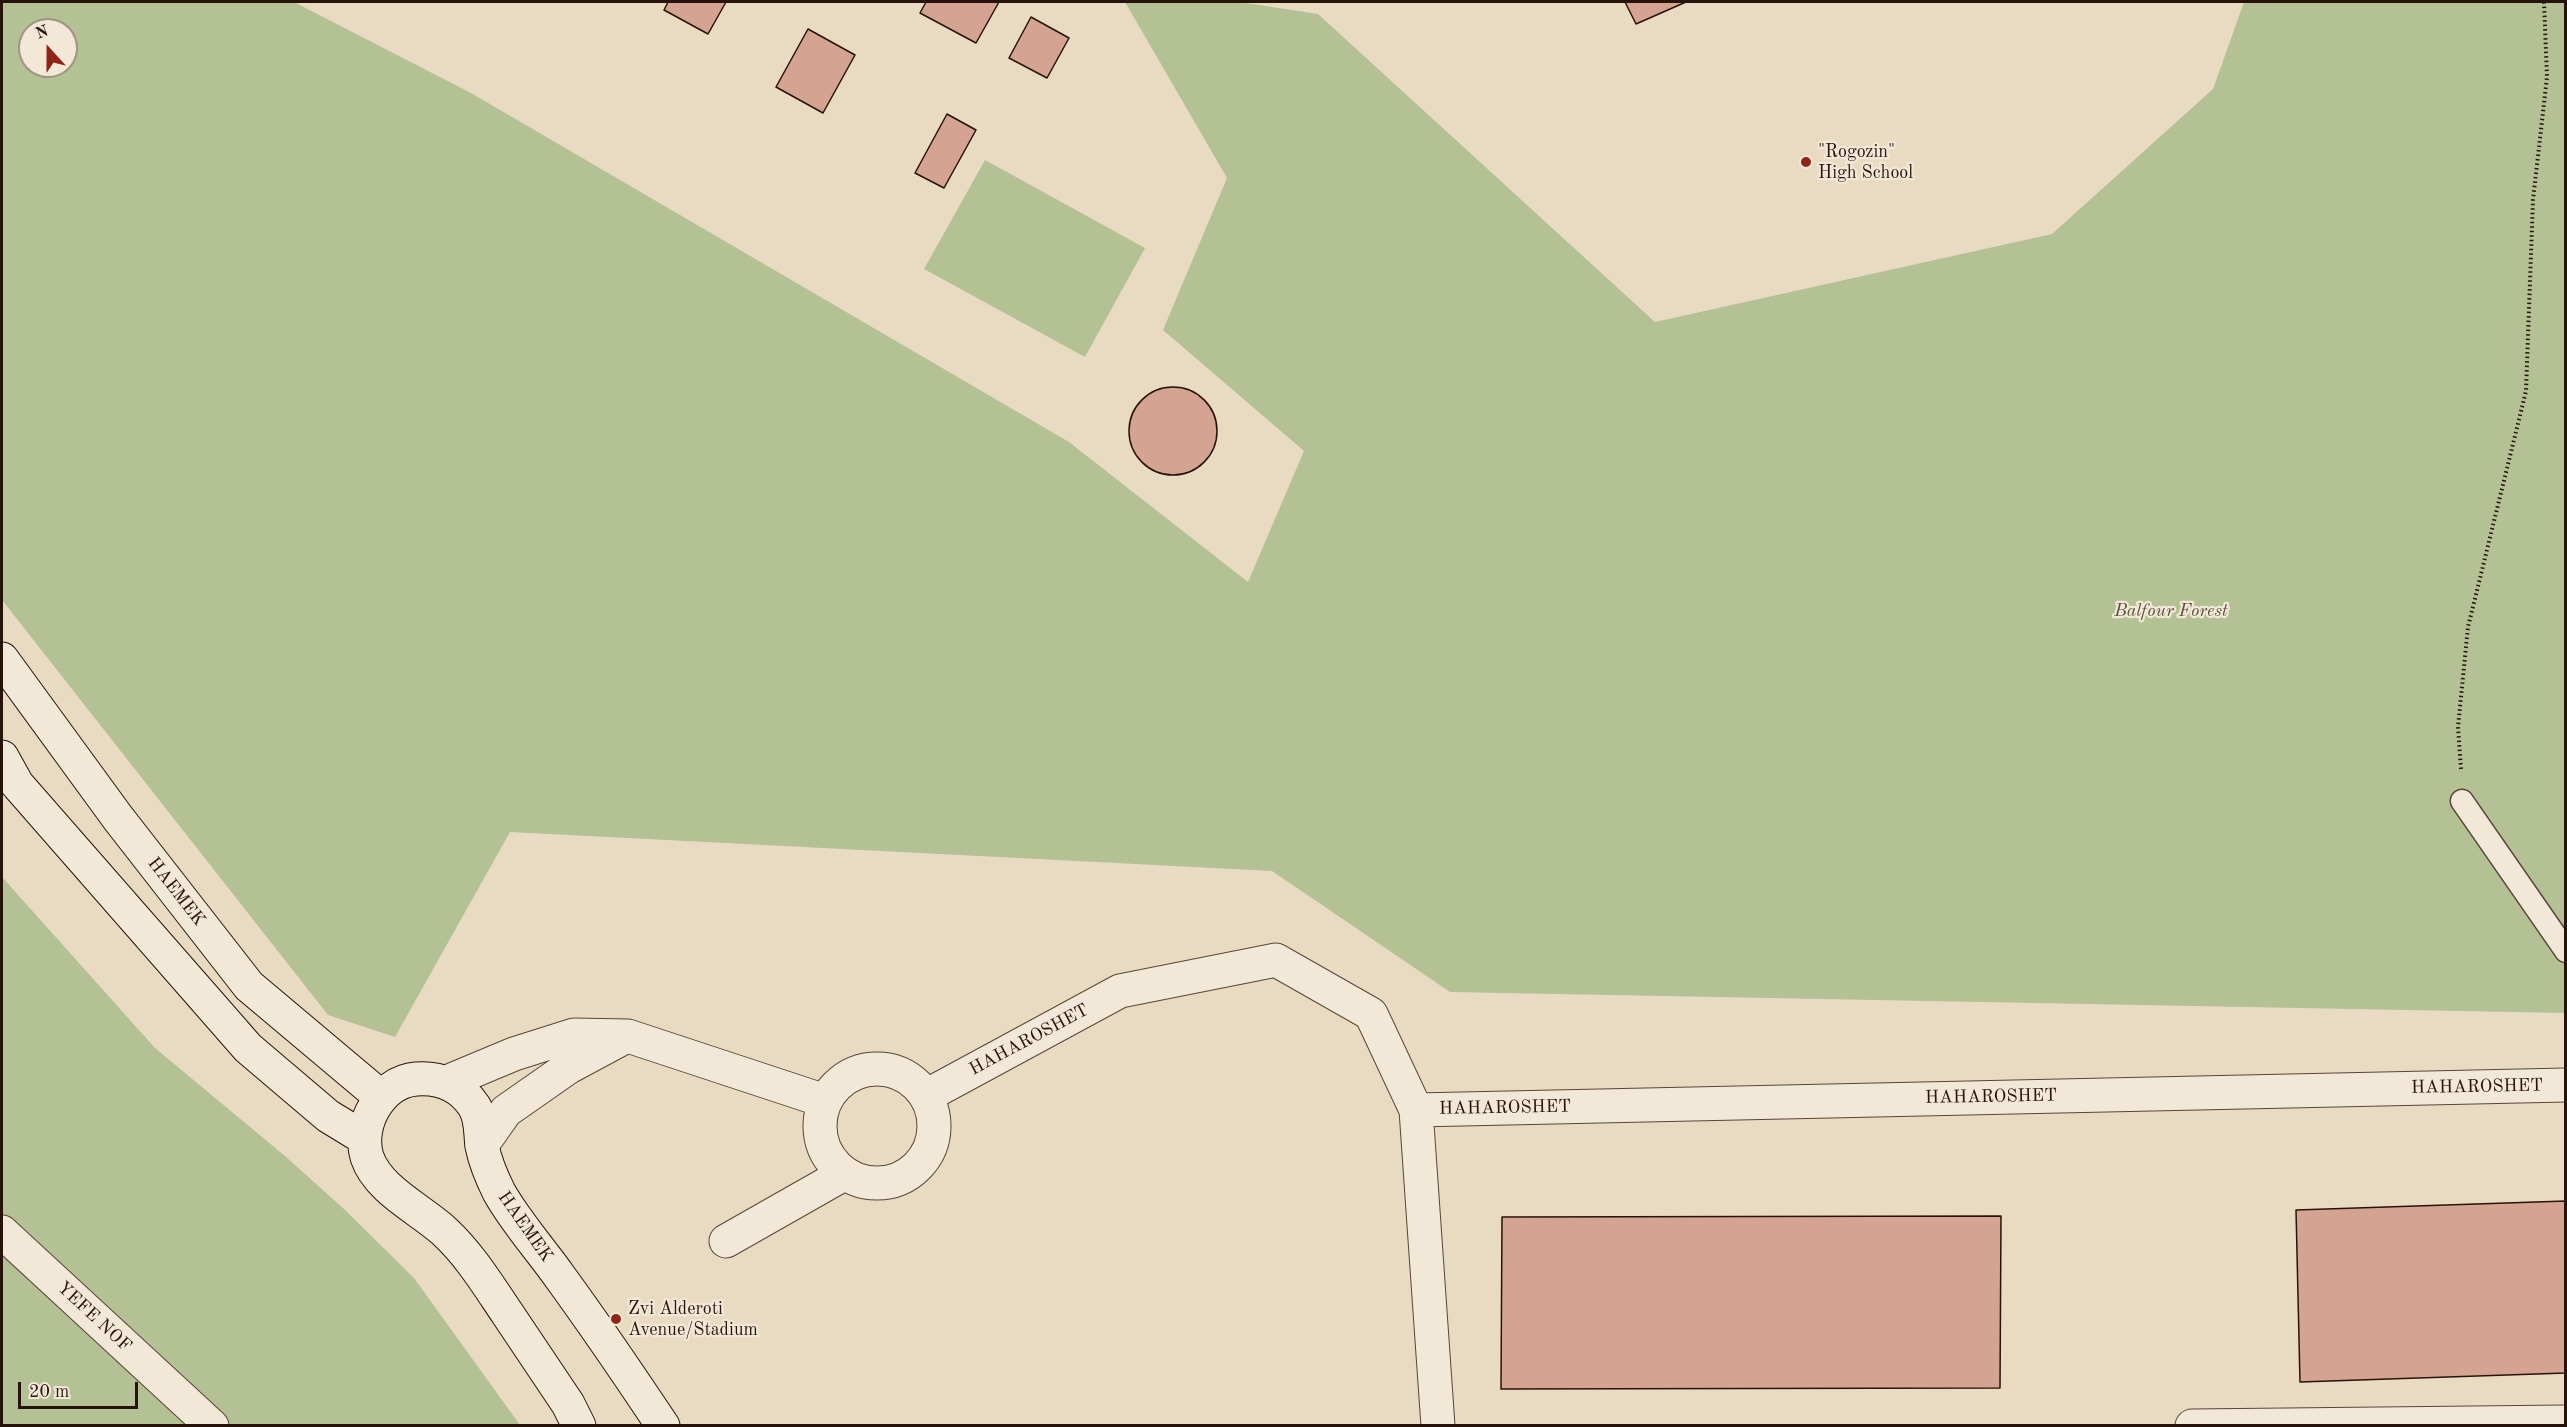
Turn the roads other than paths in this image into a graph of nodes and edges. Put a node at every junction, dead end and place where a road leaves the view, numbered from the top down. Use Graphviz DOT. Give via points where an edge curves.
graph roads {
  1 [pos="2,659"];
  2 [pos="2,757"];
  3 [pos="2462,801"];
  4 [pos="2565,951"];
  5 [pos="628,1036"];
  6 [pos="447,1082"];
  7 [pos="2565,1085"];
  8 [pos="926,1096"];
  9 [pos="381,1097"];
  10 [pos="825,1101"];
  11 [pos="1416,1110"];
  12 [pos="364,1138"];
  13 [pos="482,1145"];
  14 [pos="844,1174"];
  15 [pos="2,1232"];
  16 [pos="726,1241"];
  17 [pos="2565,1422"];
  18 [pos="212,1425"];
  19 [pos="579,1425"];
  20 [pos="663,1425"];
  21 [pos="1438,1425"];
  22 [pos="2192,1425"];
  1 -- 9 [label="street, HAEMEK" via="118,818 249,986"];
  2 -- 12 [label="street" via="17,784 248,1048 328,1116"];
  3 -- 4 [label="lane"];
  5 -- 6 [label="street" via="574,1035 514,1054"];
  5 -- 10 [label="street"];
  5 -- 13 [label="street" via="569,1067 506,1111"];
  6 -- 9 [label="street" via="428,1078 408,1080"];
  6 -- 13 [label="street, HAEMEK" via="463,1092 475,1108 482,1126"];
  7 -- 11 [label="street, HAHAROSHET"];
  8 -- 10 [label="street" via="900,1073 883,1069 849,1076 834,1087"];
  8 -- 11 [label="street, HAHAROSHET" via="1120,991 1276,960 1371,1014"];
  8 -- 14 [label="street" via="934,1114 935,1133 929,1152 917,1168 901,1179 882,1184"];
  9 -- 12 [label="street" via="366,1124"];
  10 -- 14 [label="street" via="820,1118 822,1142 832,1163"];
  11 -- 21 [label="street, HAHAROSHET"];
  12 -- 19 [label="street" via="367,1158 377,1174 445,1232 479,1271"];
  13 -- 20 [label="street, HAEMEK" via="500,1193"];
  14 -- 16 [label="street"];
  15 -- 18 [label="street, YEFE NOF"];
  17 -- 22 [label="street"];
}
